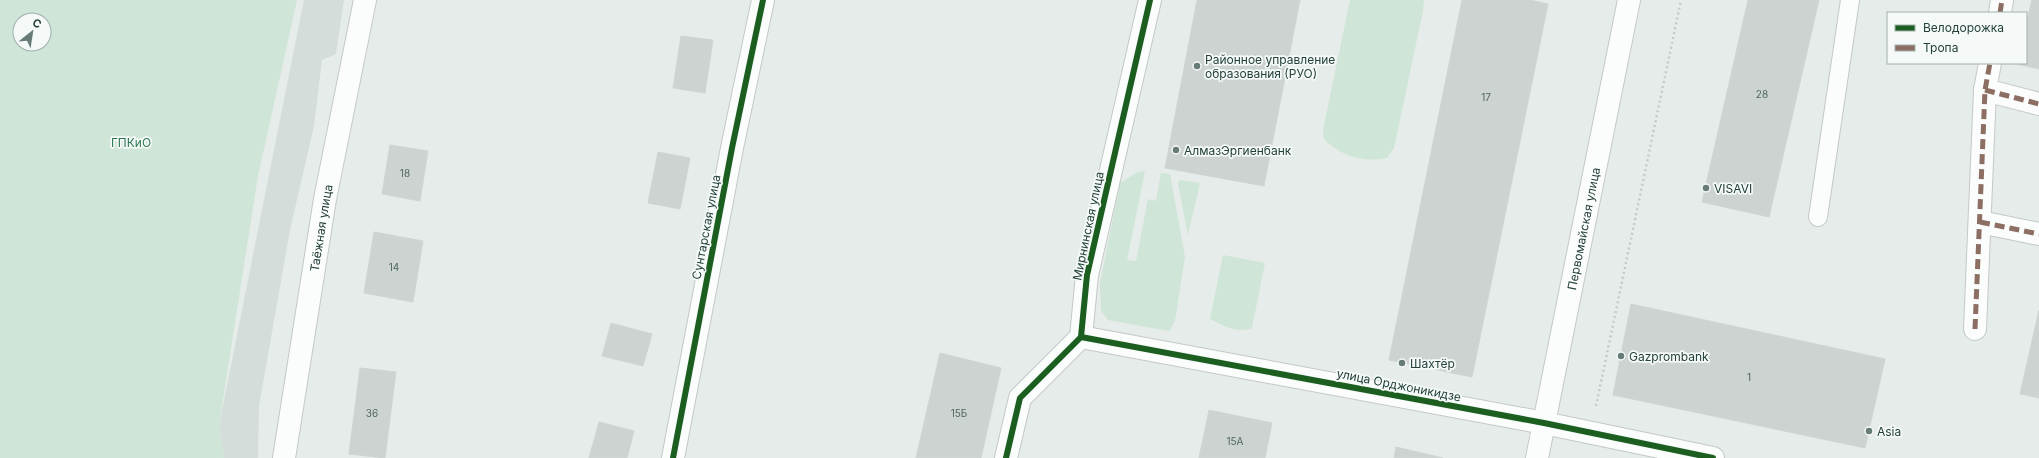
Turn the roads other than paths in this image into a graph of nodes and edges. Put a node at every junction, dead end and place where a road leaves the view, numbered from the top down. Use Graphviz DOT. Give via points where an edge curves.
graph roads {
  1 [pos="365,0"];
  2 [pos="763,0"];
  3 [pos="1150,0"];
  4 [pos="1629,0"];
  5 [pos="1850,0"];
  6 [pos="2002,0"];
  7 [pos="2000,12"];
  8 [pos="1990,64"];
  9 [pos="1985,90"];
  10 [pos="2039,104"];
  11 [pos="1818,217"];
  12 [pos="1980,222"];
  13 [pos="2039,234"];
  14 [pos="1975,329"];
  15 [pos="1081,337"];
  16 [pos="1544,423"];
  17 [pos="284,458"];
  18 [pos="673,458"];
  19 [pos="1006,458"];
  20 [pos="1537,458"];
  21 [pos="1712,458"];
  1 -- 17 [label="street, Таёжная улица" via="325,199"];
  2 -- 18 [label="street, Сунтарская улица"];
  3 -- 15 [label="street, Мирнинская улица" via="1088,275"];
  4 -- 16 [label="street, Первомайская улица"];
  5 -- 11 [label="lane"];
  6 -- 7 [label="street"];
  8 -- 9 [label="street"];
  9 -- 10 [label="street"];
  9 -- 12 [label="street"];
  12 -- 13 [label="street"];
  12 -- 14 [label="street"];
  15 -- 16 [label="street, улица Орджоникидзе"];
  15 -- 19 [label="street" via="1020,398"];
  16 -- 20 [label="street, Первомайская улица"];
  16 -- 21 [label="street, улица Орджоникидзе"];
}
